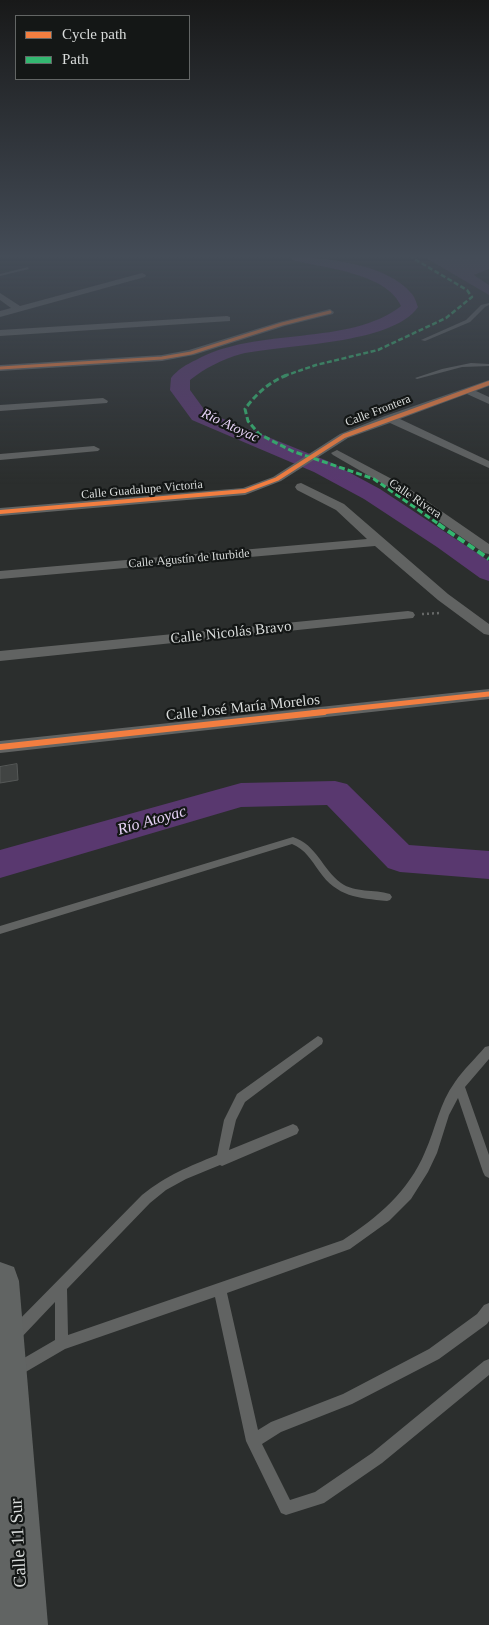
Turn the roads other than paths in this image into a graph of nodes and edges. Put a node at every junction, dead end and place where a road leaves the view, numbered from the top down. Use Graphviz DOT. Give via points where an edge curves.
graph roads {
  1 [pos="255,333"];
  2 [pos="440,333"];
  3 [pos="423,340"];
  4 [pos="489,364"];
  5 [pos="0,368"];
  6 [pos="417,378"];
  7 [pos="489,384"];
  8 [pos="468,391"];
  9 [pos="102,401"];
  10 [pos="489,402"];
  11 [pos="0,408"];
  12 [pos="389,418"];
  13 [pos="94,449"];
  14 [pos="337,453"];
  15 [pos="0,457"];
  16 [pos="489,464"];
  17 [pos="283,476"];
  18 [pos="301,487"];
  19 [pos="0,512"];
  20 [pos="378,542"];
  21 [pos="487,547"];
  22 [pos="0,575"];
  23 [pos="408,616"];
  24 [pos="489,631"];
  25 [pos="0,656"];
  26 [pos="489,694"];
  27 [pos="0,747"];
  28 [pos="387,897"];
  29 [pos="0,930"];
  30 [pos="318,1041"];
  31 [pos="489,1051"];
  32 [pos="459,1085"];
  33 [pos="293,1130"];
  34 [pos="222,1160"];
  35 [pos="489,1172"];
  36 [pos="0,1281"];
  37 [pos="61,1288"];
  38 [pos="220,1288"];
  39 [pos="489,1310"];
  40 [pos="62,1344"];
  41 [pos="7,1359"];
  42 [pos="489,1366"];
  43 [pos="253,1441"];
  44 [pos="24,1625"];
  1 -- 5 [label="street" via="191,354 162,358"];
  2 -- 3 [label="lane"];
  4 -- 6 [label="lane" via="463,364"];
  7 -- 8 [label="street, Calle Frontera"];
  8 -- 10 [label="street"];
  8 -- 12 [label="street, Calle Frontera"];
  9 -- 11 [label="street"];
  12 -- 16 [label="street"];
  12 -- 17 [label="street, Calle Frontera" via="344,436"];
  13 -- 15 [label="street"];
  14 -- 21 [label="street, Calle Rivera" via="401,489"];
  17 -- 19 [label="street, Calle Guadalupe Victoria" via="228,494"];
  18 -- 20 [label="street" via="340,507"];
  20 -- 22 [label="street, Calle Agustín de Iturbide"];
  20 -- 24 [label="street"];
  23 -- 25 [label="street, Calle Nicolás Bravo"];
  26 -- 27 [label="street, Calle José María Morelos"];
  28 -- 29 [label="lane" via="347,891 336,884 300,842 293,840"];
  30 -- 34 [label="lane" via="241,1098 227,1126"];
  31 -- 32 [label="lane"];
  32 -- 35 [label="lane"];
  32 -- 38 [label="lane" via="420,1175 408,1194 383,1220 346,1245"];
  33 -- 34 [label="lane"];
  34 -- 37 [label="lane" via="162,1186"];
  36 -- 41 [label="main road, Calle 11 Sur"];
  37 -- 40 [label="lane"];
  37 -- 41 [label="lane"];
  38 -- 40 [label="lane"];
  38 -- 43 [label="lane"];
  39 -- 43 [label="lane" via="482,1319 434,1354 347,1399 276,1427"];
  40 -- 41 [label="lane"];
  41 -- 44 [label="main road, Calle 11 Sur"];
  42 -- 43 [label="lane" via="377,1458 319,1498 286,1508"];
}
